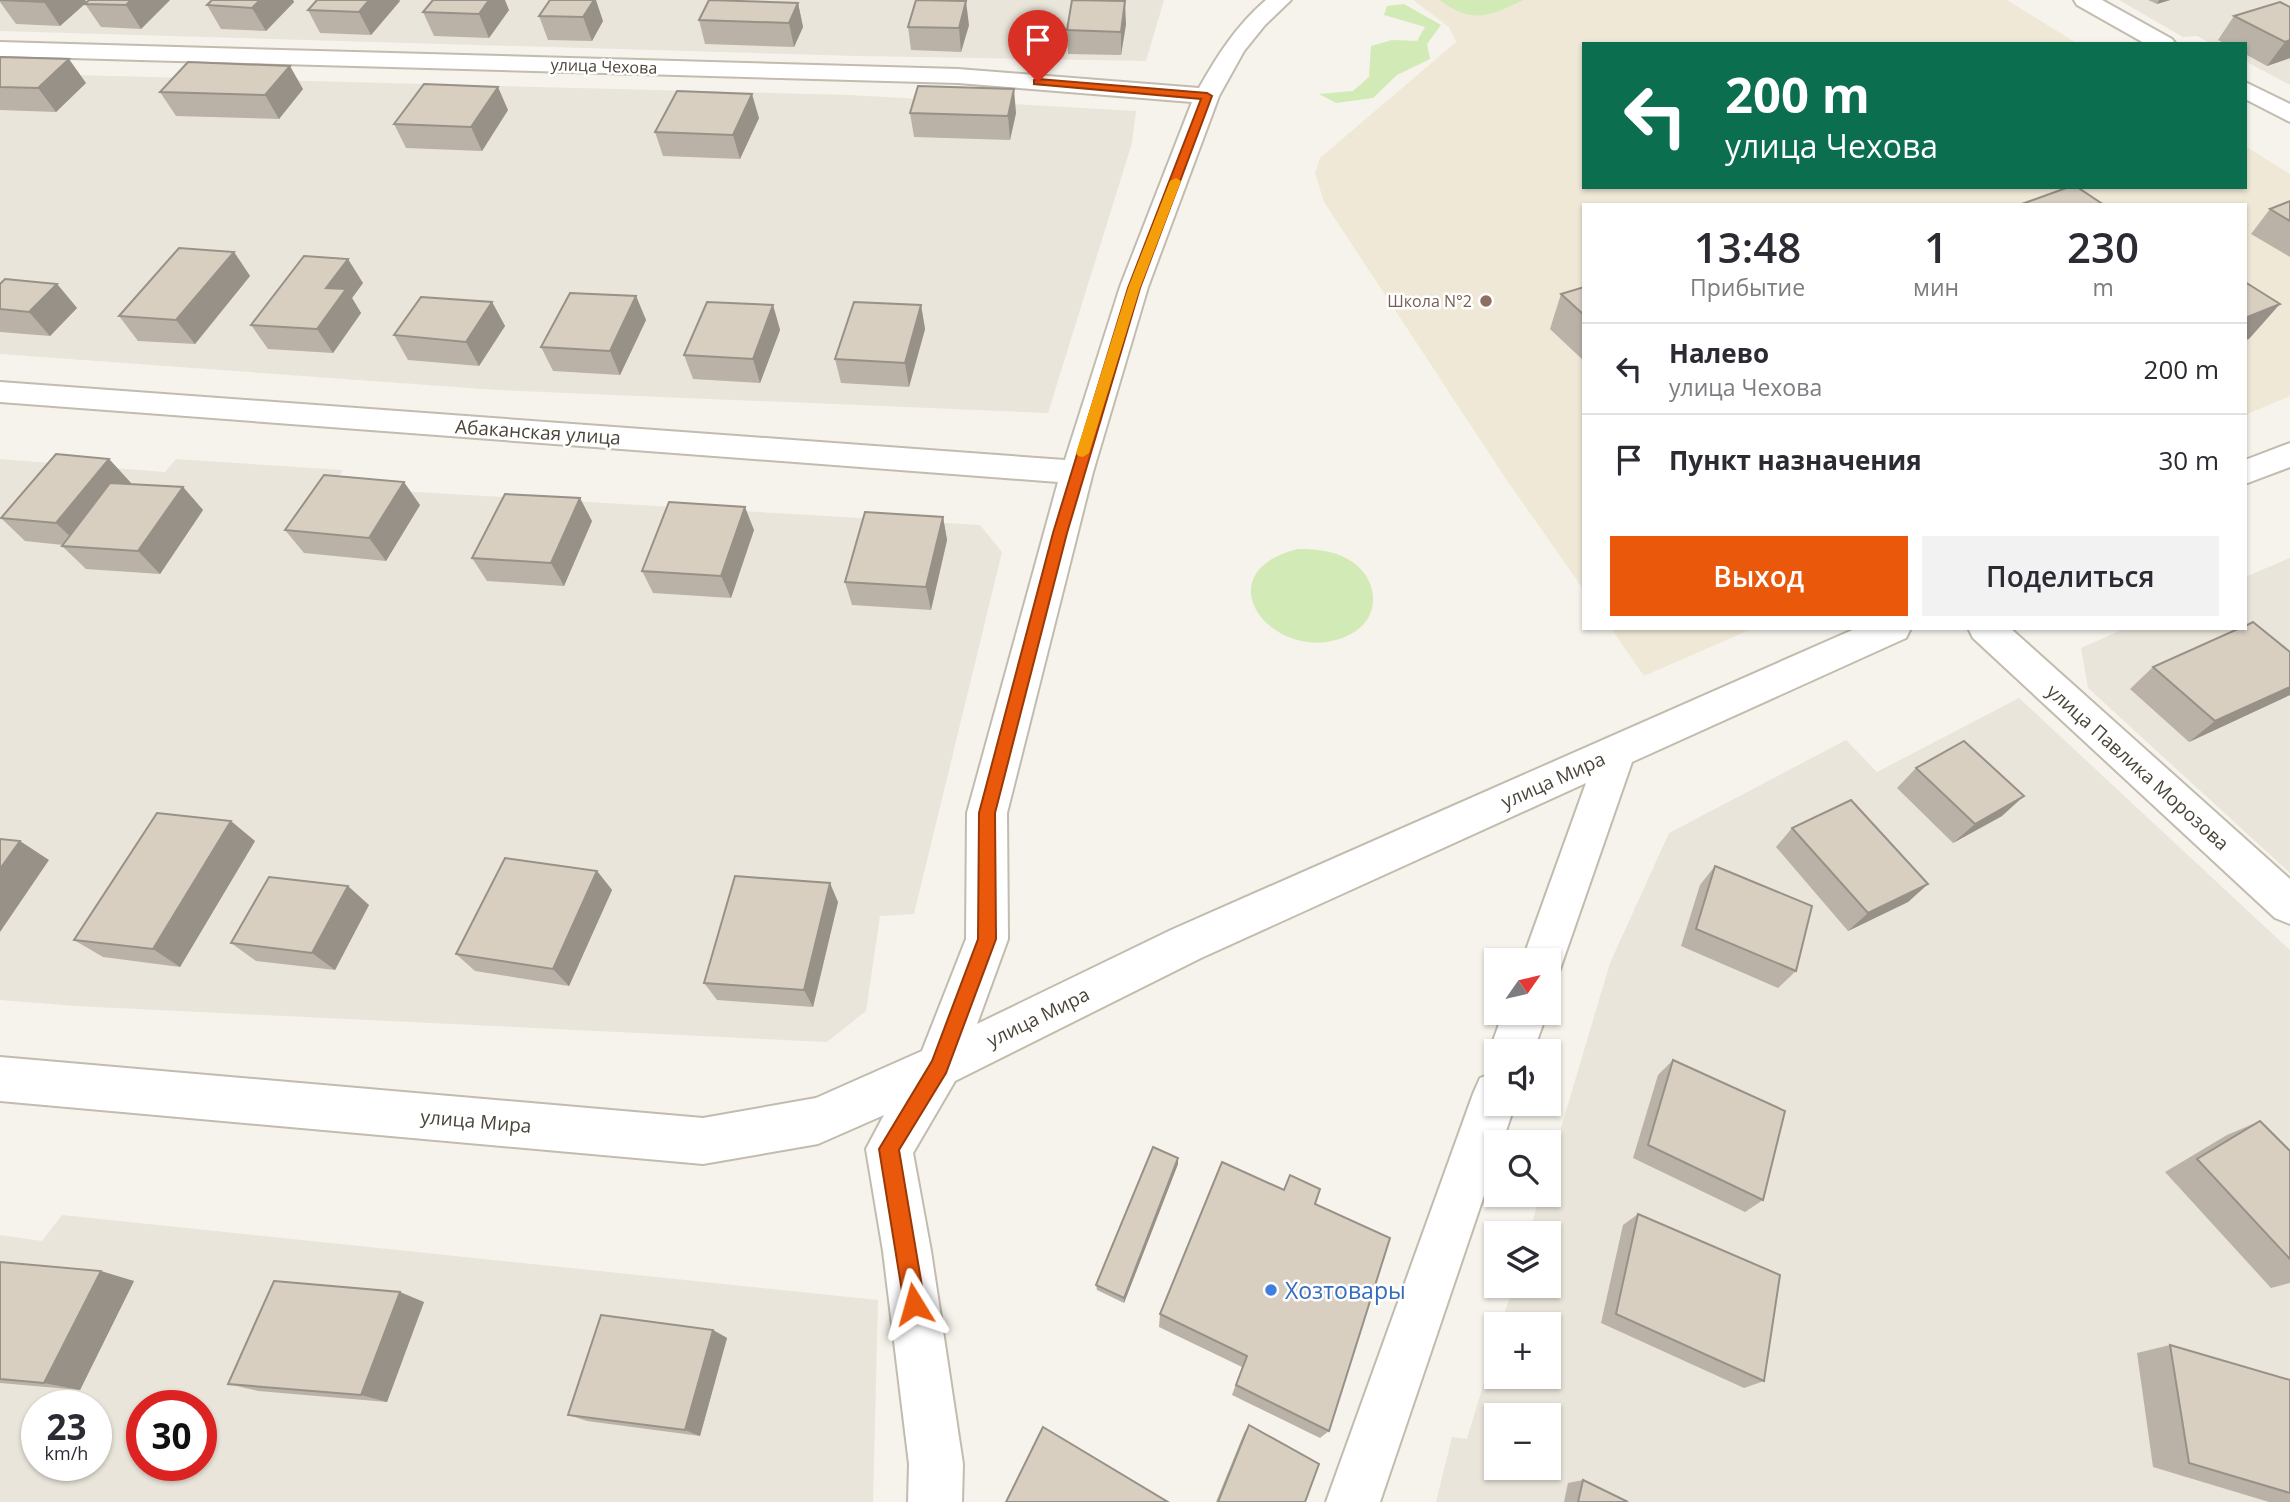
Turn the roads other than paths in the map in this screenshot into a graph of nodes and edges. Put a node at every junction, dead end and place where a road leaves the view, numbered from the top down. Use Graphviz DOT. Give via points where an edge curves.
graph roads {
  1 [pos="1280,0"];
  2 [pos="2085,0"];
  3 [pos="2160,42"];
  4 [pos="0,49"];
  5 [pos="2247,90"];
  6 [pos="1207,96"];
  7 [pos="2290,114"];
  8 [pos="0,392"];
  9 [pos="2290,454"];
  10 [pos="1077,472"];
  11 [pos="2247,472"];
  12 [pos="1889,630"];
  13 [pos="1988,630"];
  14 [pos="1616,752"];
  15 [pos="2290,905"];
  16 [pos="1548,948"];
  17 [pos="939,1066"];
  18 [pos="0,1079"];
  19 [pos="1488,1116"];
  20 [pos="935,1502"];
  21 [pos="1353,1502"];
  1 -- 6 [label="street" via="1233,49"];
  2 -- 3 [label="street"];
  4 -- 6 [label="street, улица Чехова" via="958,76"];
  5 -- 7 [label="street"];
  6 -- 10 [label="street" via="1134,288"];
  8 -- 10 [label="street, Абаканская улица"];
  9 -- 11 [label="street"];
  10 -- 17 [label="street" via="987,813 987,939"];
  12 -- 14 [label="street, улица Мира"];
  13 -- 15 [label="street, улица Павлика Морозова"];
  14 -- 16 [label="street"];
  14 -- 17 [label="street, улица Мира" via="1186,944"];
  17 -- 18 [label="street, улица Мира" via="818,1121 703,1141"];
  17 -- 20 [label="street" via="889,1149 936,1464"];
  19 -- 21 [label="street"];
}
